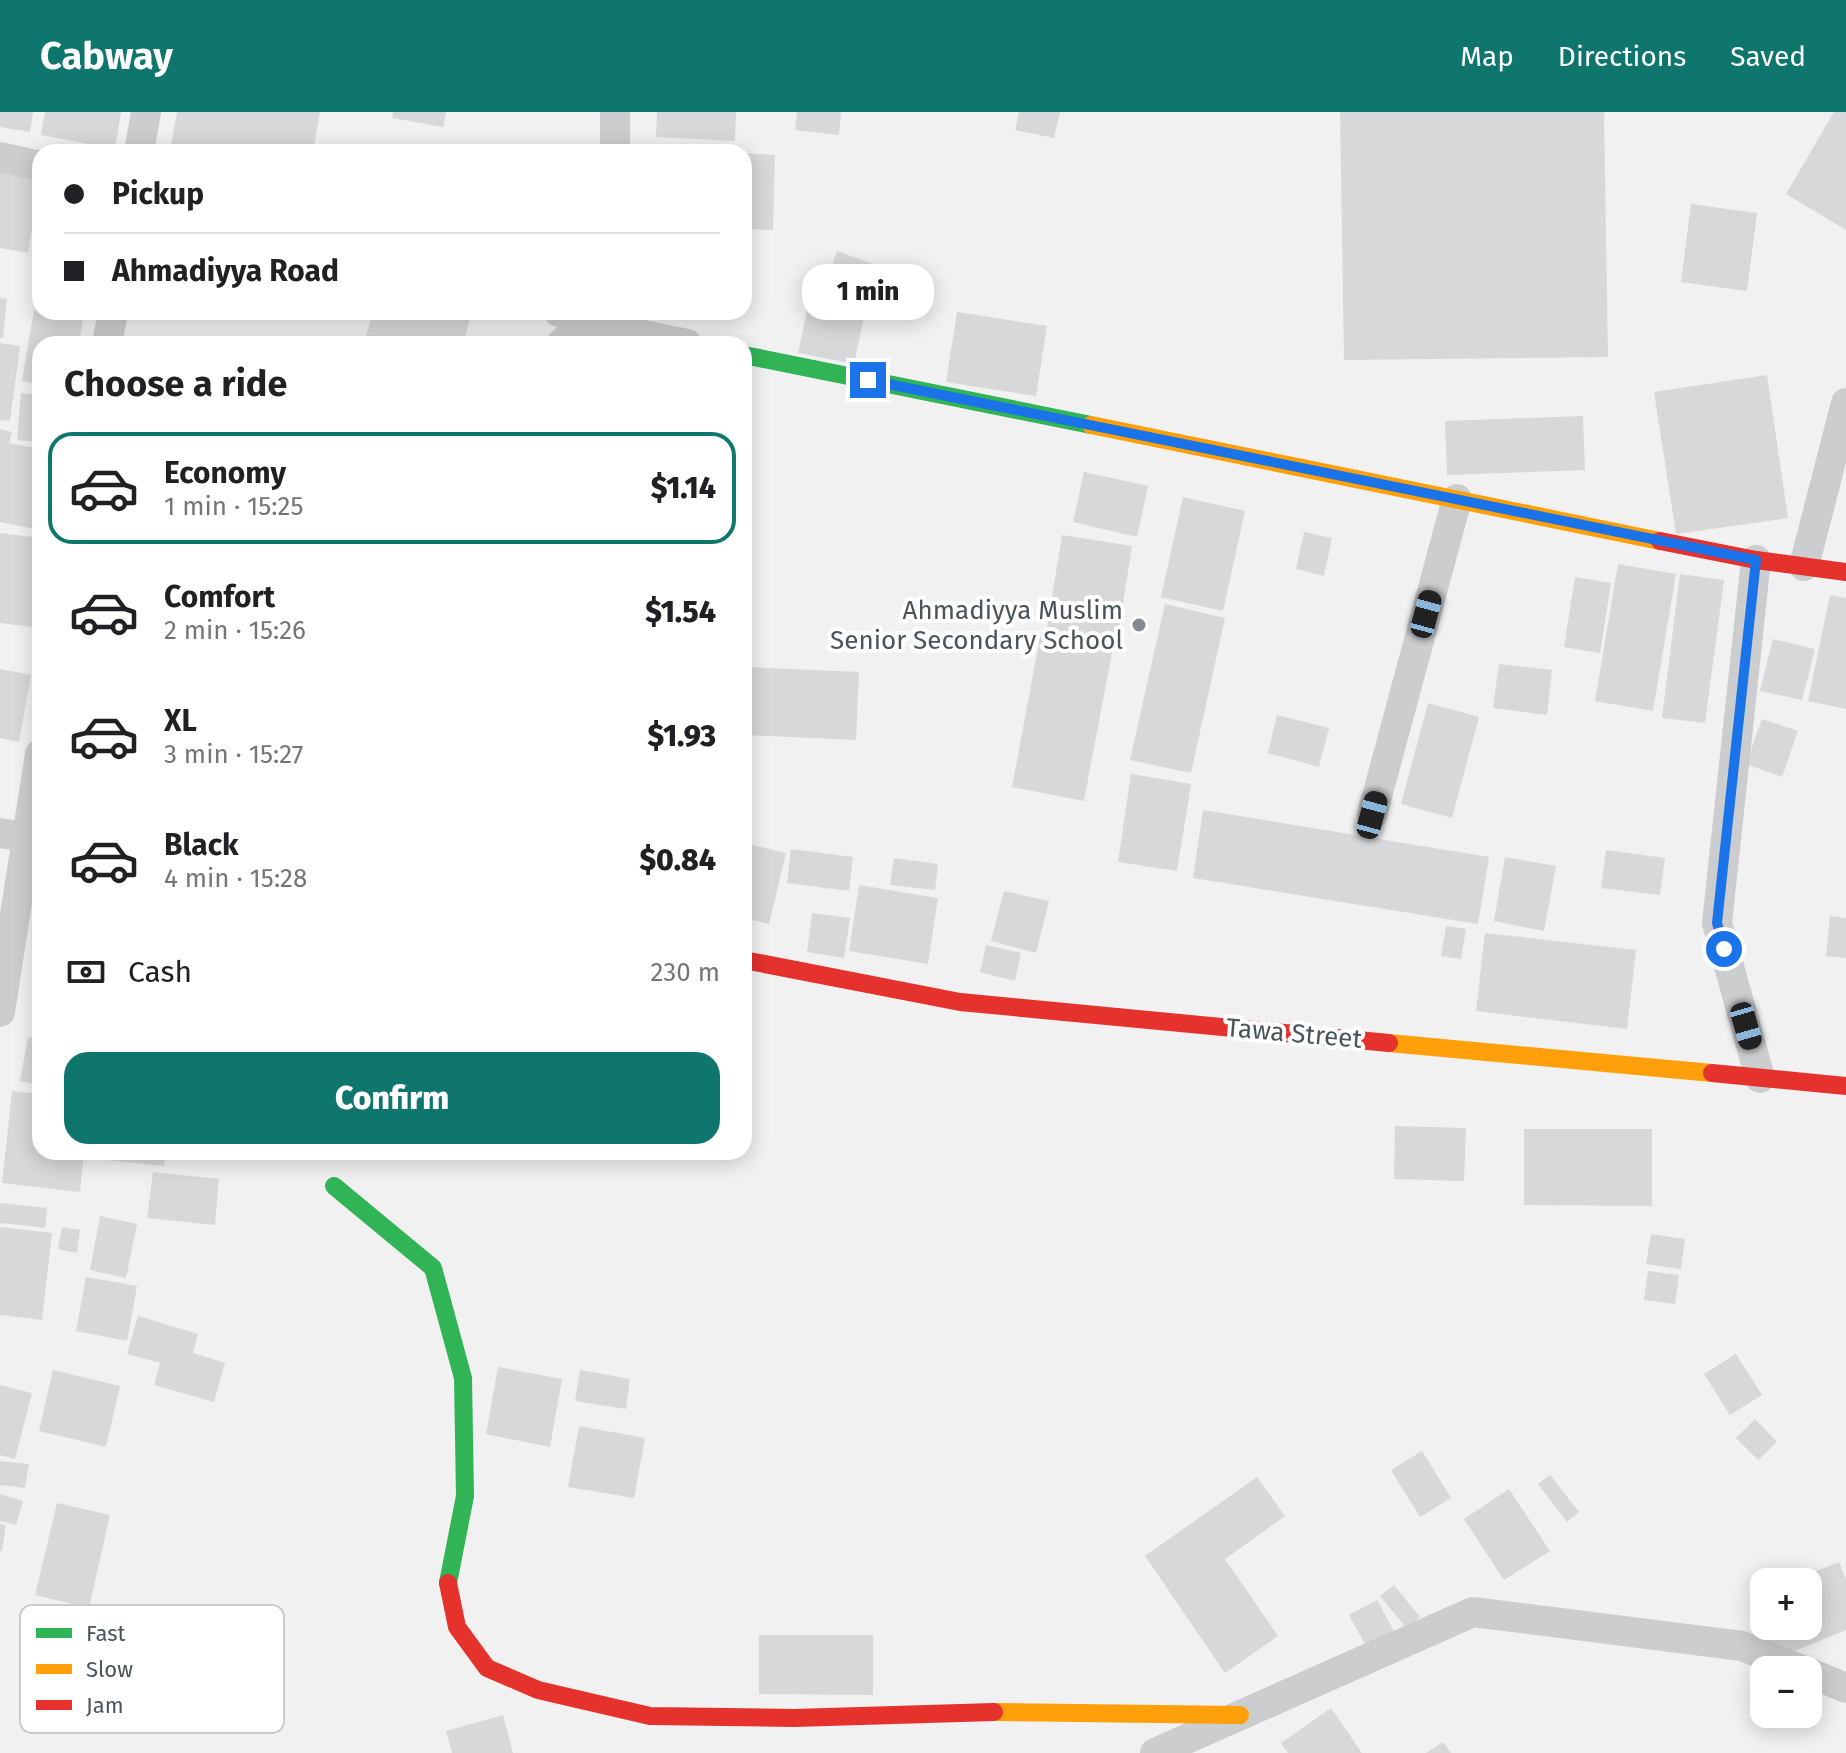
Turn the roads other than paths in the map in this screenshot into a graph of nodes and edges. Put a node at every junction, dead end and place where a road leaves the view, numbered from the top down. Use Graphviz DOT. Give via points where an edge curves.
graph roads {
  1 [pos="146,112"];
  2 [pos="615,112"];
  3 [pos="140,144"];
  4 [pos="615,144"];
  5 [pos="0,157"];
  6 [pos="32,164"];
  7 [pos="585,320"];
  8 [pos="588,321"];
  9 [pos="623,322"];
  10 [pos="570,336"];
  11 [pos="664,336"];
  12 [pos="752,357"];
  13 [pos="1846,403"];
  14 [pos="1457,499"];
  15 [pos="1756,560"];
  16 [pos="1804,566"];
  17 [pos="1846,572"];
  18 [pos="32,790"];
  19 [pos="1372,815"];
  20 [pos="22,836"];
  21 [pos="752,962"];
  22 [pos="0,1012"];
  23 [pos="1760,1078"];
  24 [pos="1846,1086"];
  25 [pos="334,1186"];
  26 [pos="1767,1656"];
  27 [pos="1822,1678"];
  28 [pos="1846,1688"];
  29 [pos="1240,1715"];
  30 [pos="1155,1753"];
  1 -- 3 [label="street"];
  2 -- 4 [label="street"];
  5 -- 6 [label="street"];
  7 -- 8 [label="street"];
  8 -- 9 [label="street"];
  8 -- 10 [label="street"];
  9 -- 11 [label="street"];
  12 -- 14 [label="street"];
  13 -- 16 [label="street"];
  14 -- 15 [label="street"];
  14 -- 19 [label="street"];
  15 -- 16 [label="street"];
  15 -- 23 [label="street" via="1717,923"];
  16 -- 17 [label="street"];
  18 -- 20 [label="street"];
  20 -- 22 [label="street"];
  21 -- 23 [label="street, Tawa Street" via="960,1002"];
  23 -- 24 [label="street, Tawa Street"];
  25 -- 29 [label="street" via="433,1268 463,1378 465,1496 447,1579 457,1627 487,1668 538,1690 650,1716"];
  26 -- 29 [label="street" via="1742,1646 1473,1612"];
  27 -- 28 [label="street"];
  29 -- 30 [label="street"];
}
